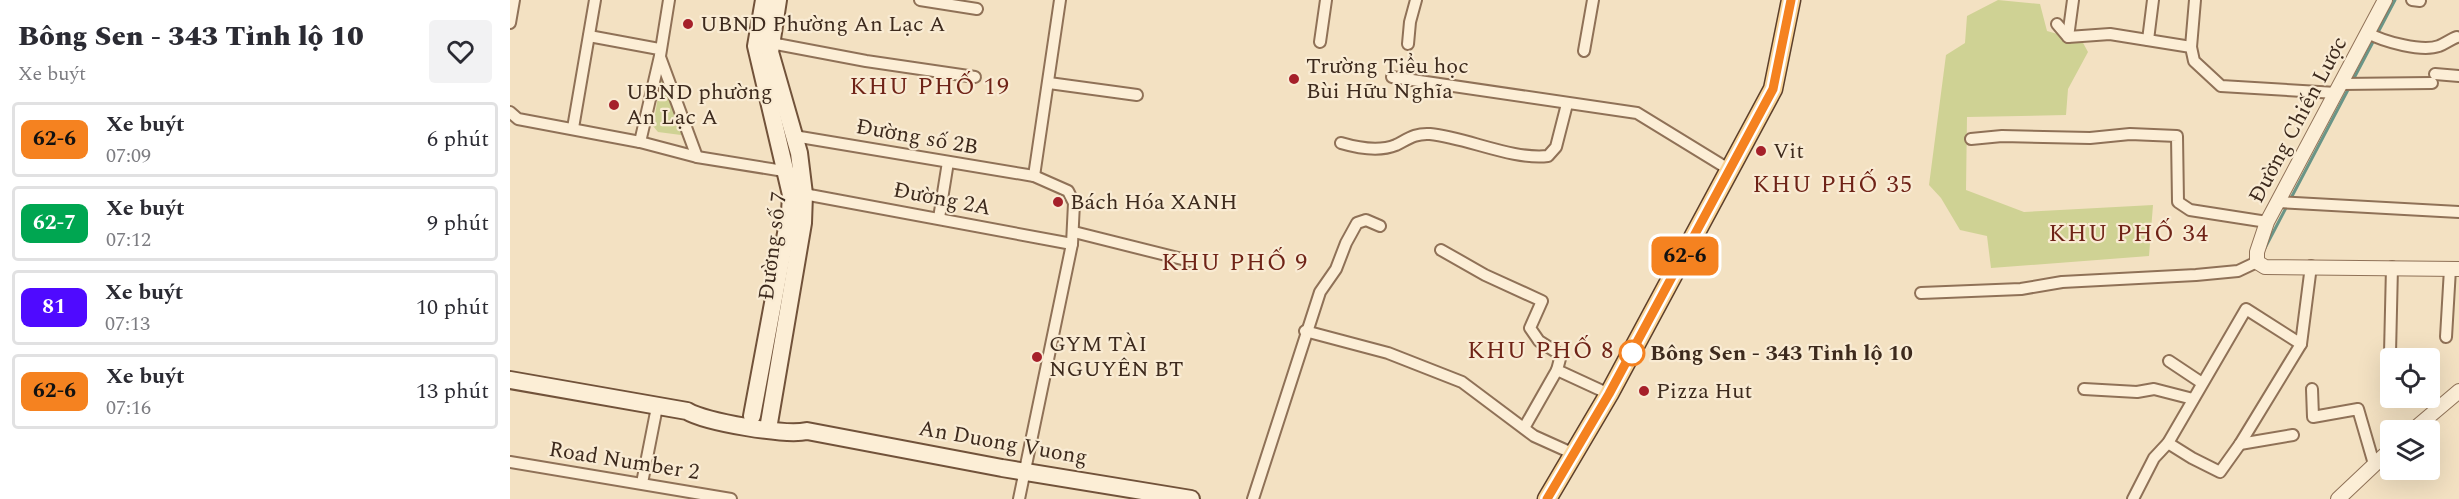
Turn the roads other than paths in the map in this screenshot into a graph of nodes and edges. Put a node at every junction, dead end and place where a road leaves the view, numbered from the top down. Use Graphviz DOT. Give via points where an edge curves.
graph roads {
  1 [pos="514,0"];
  2 [pos="595,0"];
  3 [pos="669,0"];
  4 [pos="764,0"];
  5 [pos="778,0"];
  6 [pos="920,0"];
  7 [pos="1060,0"];
  8 [pos="1326,0"];
  9 [pos="1416,0"];
  10 [pos="1593,0"];
  11 [pos="1791,0"];
  12 [pos="2073,0"];
  13 [pos="2153,0"];
  14 [pos="2195,0"];
  15 [pos="2385,0"];
  16 [pos="977,9"];
  17 [pos="510,23"];
  18 [pos="2056,24"];
  19 [pos="589,36"];
  20 [pos="2374,36"];
  21 [pos="2068,37"];
  22 [pos="2457,37"];
  23 [pos="2148,40"];
  24 [pos="1320,42"];
  25 [pos="771,43"];
  26 [pos="1408,44"];
  27 [pos="2191,47"];
  28 [pos="1584,51"];
  29 [pos="659,53"];
  30 [pos="2459,76"];
  31 [pos="975,77"];
  32 [pos="1392,77"];
  33 [pos="1049,83"];
  34 [pos="2338,88"];
  35 [pos="1137,94"];
  36 [pos="1567,104"];
  37 [pos="510,112"];
  38 [pos="573,128"];
  39 [pos="794,136"];
  40 [pos="1971,139"];
  41 [pos="640,142"];
  42 [pos="1341,143"];
  43 [pos="697,157"];
  44 [pos="948,162"];
  45 [pos="1730,170"];
  46 [pos="794,172"];
  47 [pos="1034,176"];
  48 [pos="804,194"];
  49 [pos="2286,202"];
  50 [pos="2459,212"];
  51 [pos="939,218"];
  52 [pos="2267,222"];
  53 [pos="1380,226"];
  54 [pos="1074,232"];
  55 [pos="1072,244"];
  56 [pos="1441,250"];
  57 [pos="1190,261"];
  58 [pos="2257,262"];
  59 [pos="2311,266"];
  60 [pos="2392,267"];
  61 [pos="2454,269"];
  62 [pos="1921,293"];
  63 [pos="1305,332"];
  64 [pos="2446,337"];
  65 [pos="2301,344"];
  66 [pos="2390,348"];
  67 [pos="2169,361"];
  68 [pos="1557,370"];
  69 [pos="510,380"];
  70 [pos="2202,383"];
  71 [pos="2084,389"];
  72 [pos="2312,389"];
  73 [pos="2459,391"];
  74 [pos="1609,394"];
  75 [pos="2193,399"];
  76 [pos="657,407"];
  77 [pos="2425,420"];
  78 [pos="751,421"];
  79 [pos="769,424"];
  80 [pos="1524,428"];
  81 [pos="2293,435"];
  82 [pos="2168,443"];
  83 [pos="2240,444"];
  84 [pos="1574,453"];
  85 [pos="2380,459"];
  86 [pos="510,462"];
  87 [pos="2374,464"];
  88 [pos="1025,470"];
  89 [pos="642,483"];
  90 [pos="731,499"];
  91 [pos="1019,499"];
  92 [pos="1191,499"];
  93 [pos="1253,499"];
  94 [pos="1547,499"];
  95 [pos="2133,499"];
  96 [pos="2338,499"];
  1 -- 17 [label="street"];
  2 -- 19 [label="street"];
  3 -- 29 [label="street"];
  4 -- 46 [label="main road" via="756,46"];
  5 -- 25 [label="main road, Đường số 7"];
  6 -- 16 [label="street"];
  7 -- 33 [label="street"];
  8 -- 24 [label="street"];
  9 -- 26 [label="street"];
  10 -- 28 [label="street"];
  11 -- 45 [label="main road" via="1773,89"];
  12 -- 21 [label="street"];
  13 -- 23 [label="street"];
  14 -- 27 [label="street"];
  15 -- 20 [label="street, Đường Chiến Lược"];
  18 -- 21 [label="street"];
  19 -- 29 [label="street"];
  19 -- 38 [label="street"];
  20 -- 22 [label="street" via="2428,47"];
  20 -- 34 [label="street, Đường Chiến Lược"];
  21 -- 23 [label="street" via="2110,34"];
  23 -- 27 [label="street"];
  25 -- 31 [label="street"];
  25 -- 39 [label="main road, Đường số 7" via="770,52"];
  27 -- 34 [label="street" via="2194,61 2221,86"];
  29 -- 41 [label="street"];
  29 -- 43 [label="street"];
  30 -- 34 [label="street"];
  32 -- 36 [label="street"];
  33 -- 35 [label="street"];
  33 -- 47 [label="street"];
  34 -- 49 [label="street, Đường Chiến Lược"];
  36 -- 42 [label="street" via="1556,147 1548,156 1531,158 1429,134 1411,135 1394,146 1362,149"];
  36 -- 45 [label="street" via="1637,113"];
  37 -- 38 [label="street" via="518,119"];
  38 -- 41 [label="street"];
  39 -- 44 [label="street, Đường số 2B"];
  39 -- 46 [label="main road, Đường số 7"];
  40 -- 52 [label="street" via="2176,136 2178,202 2190,210"];
  41 -- 43 [label="street"];
  43 -- 46 [label="street"];
  44 -- 47 [label="street, Đường số 2B"];
  44 -- 51 [label="street"];
  45 -- 74 [label="main road"];
  46 -- 48 [label="main road, Đường số 7"];
  46 -- 78 [label="main road"];
  47 -- 54 [label="street, Đường số 2B" via="1068,191 1074,203"];
  48 -- 51 [label="street, Đường 2A"];
  48 -- 79 [label="main road, Đường số 7"];
  49 -- 50 [label="street"];
  49 -- 52 [label="street, Đường Chiến Lược"];
  51 -- 55 [label="street, Đường 2A"];
  52 -- 58 [label="street, Đường Chiến Lược"];
  53 -- 63 [label="street" via="1366,220 1357,222 1336,269 1320,292"];
  54 -- 55 [label="street"];
  54 -- 57 [label="street"];
  55 -- 88 [label="street"];
  56 -- 68 [label="street" via="1542,301 1530,328 1539,341 1561,355"];
  58 -- 59 [label="street" via="2265,267"];
  58 -- 62 [label="street" via="2238,271 2196,275"];
  59 -- 60 [label="street"];
  59 -- 65 [label="street"];
  60 -- 61 [label="street"];
  60 -- 66 [label="street"];
  61 -- 64 [label="street"];
  63 -- 80 [label="street" via="1388,353 1462,382"];
  63 -- 93 [label="street"];
  65 -- 70 [label="street" via="2246,309"];
  65 -- 83 [label="street"];
  67 -- 70 [label="street"];
  68 -- 74 [label="street"];
  68 -- 80 [label="street"];
  69 -- 76 [label="main road, An Duong Vuong"];
  70 -- 75 [label="street"];
  71 -- 75 [label="street" via="2154,389"];
  72 -- 87 [label="street" via="2313,417 2358,410"];
  73 -- 77 [label="street"];
  74 -- 84 [label="main road"];
  75 -- 82 [label="street"];
  76 -- 78 [label="main road, An Duong Vuong" via="687,411 700,407"];
  76 -- 89 [label="street"];
  78 -- 79 [label="main road, An Duong Vuong"];
  79 -- 88 [label="main road, An Duong Vuong" via="795,434 807,431"];
  80 -- 84 [label="street"];
  81 -- 83 [label="street"];
  82 -- 83 [label="street" via="2220,472"];
  82 -- 95 [label="street" via="2154,458"];
  84 -- 94 [label="main road"];
  85 -- 87 [label="street"];
  86 -- 89 [label="street, Road Number 2"];
  87 -- 96 [label="street"];
  88 -- 91 [label="street"];
  88 -- 92 [label="main road, An Duong Vuong"];
  89 -- 90 [label="street, Road Number 2"];
}
